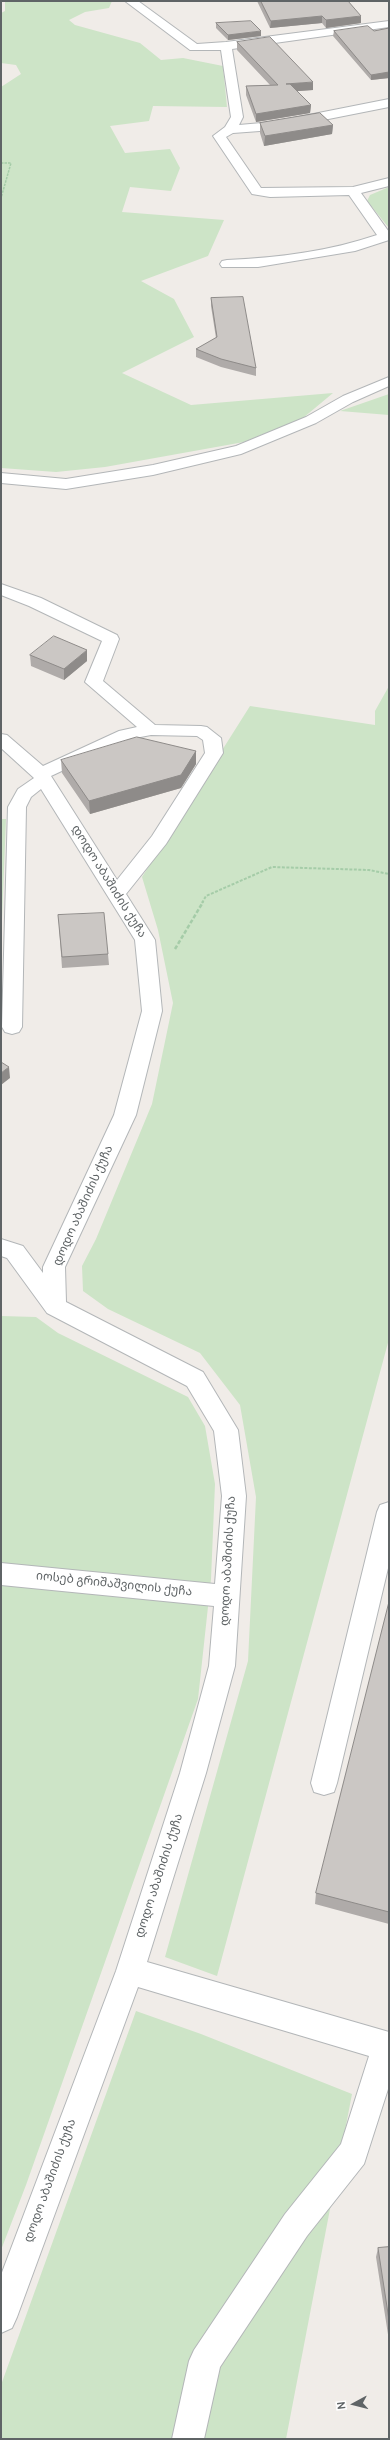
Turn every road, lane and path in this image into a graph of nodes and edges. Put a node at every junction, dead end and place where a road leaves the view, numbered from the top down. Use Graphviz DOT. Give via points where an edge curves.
graph roads {
  1 [pos="132,1"];
  2 [pos="389,24"];
  3 [pos="226,46"];
  4 [pos="389,103"];
  5 [pos="230,129"];
  6 [pos="1,163"];
  7 [pos="389,182"];
  8 [pos="353,191"];
  9 [pos="1,198"];
  10 [pos="387,237"];
  11 [pos="227,264"];
  12 [pos="389,381"];
  13 [pos="1,478"];
  14 [pos="1,589"];
  15 [pos="151,730"];
  16 [pos="1,739"];
  17 [pos="43,777"];
  18 [pos="389,874"];
  19 [pos="116,893"];
  20 [pos="174,950"];
  21 [pos="12,1027"];
  22 [pos="1,1247"];
  23 [pos="55,1307"];
  24 [pos="389,1512"];
  25 [pos="1,1574"];
  26 [pos="227,1596"];
  27 [pos="324,1783"];
  28 [pos="130,1971"];
  29 [pos="388,2046"];
  30 [pos="1,2316"];
  31 [pos="188,2439"];
  1 -- 3 [label="street" via="194,48"];
  2 -- 3 [label="street"];
  3 -- 5 [label="street" via="237,117"];
  4 -- 5 [label="street" via="273,126"];
  5 -- 8 [label="street" via="219,136 257,191 270,194"];
  6 -- 9 [label="path" via="11,163"];
  7 -- 8 [label="street"];
  8 -- 10 [label="street"];
  10 -- 11 [label="street" via="355,247 258,263"];
  12 -- 13 [label="street" via="348,399 311,420 241,449 152,470 66,484"];
  14 -- 15 [label="street" via="35,602 111,639 94,682"];
  15 -- 17 [label="street" via="125,735"];
  15 -- 19 [label="street" via="201,731 212,738 214,754 159,840"];
  16 -- 17 [label="street, დოდო აბაშიძის ქუჩა"];
  17 -- 19 [label="street, დოდო აბაშიძის ქუჩა"];
  17 -- 21 [label="street" via="26,789 20,796 17,807"];
  18 -- 20 [label="path" via="369,870 272,867 206,896"];
  19 -- 23 [label="street, დოდო აბაშიძის ქუჩა" via="145,940 152,1011 125,1116 54,1266"];
  22 -- 23 [label="street" via="15,1252"];
  23 -- 26 [label="street, დოდო აბაშიძის ქუჩა" via="195,1379 226,1430 234,1496"];
  24 -- 27 [label="street"];
  25 -- 26 [label="street, იოსებ გრიშაშვილის ქუჩა"];
  26 -- 28 [label="street, დოდო აბაშიძის ქუჩა" via="222,1666 193,1773"];
  28 -- 29 [label="street"];
  28 -- 30 [label="street, დოდო აბაშიძის ქუჩა"];
  29 -- 31 [label="street" via="353,2153 296,2225 205,2360"];
}
